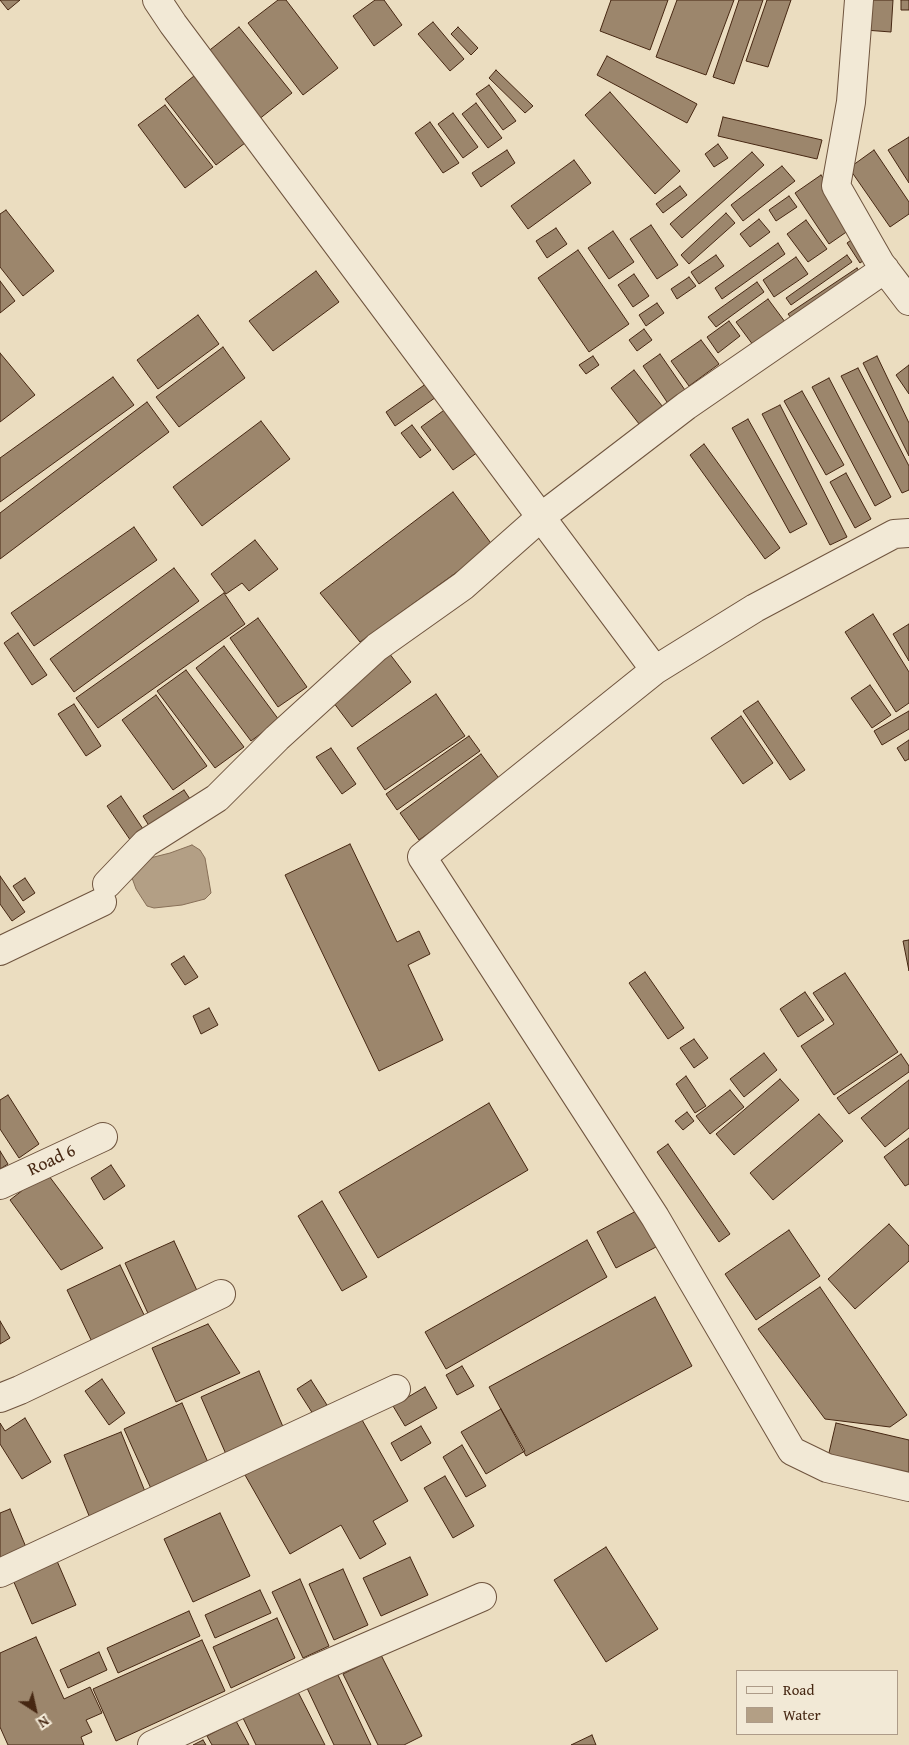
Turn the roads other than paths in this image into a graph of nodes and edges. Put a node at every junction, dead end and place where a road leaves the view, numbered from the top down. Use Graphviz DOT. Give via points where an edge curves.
graph roads {
  1 [pos="157,0"];
  2 [pos="859,0"];
  3 [pos="885,269"];
  4 [pos="909,301"];
  5 [pos="541,517"];
  6 [pos="909,533"];
  7 [pos="655,670"];
  8 [pos="0,951"];
  9 [pos="103,1137"];
  10 [pos="0,1185"];
  11 [pos="222,1294"];
  12 [pos="396,1389"];
  13 [pos="0,1398"];
  14 [pos="909,1487"];
  15 [pos="0,1573"];
  16 [pos="482,1598"];
  17 [pos="152,1745"];
  1 -- 5 [label="street"];
  2 -- 3 [label="street" via="850,102 836,186"];
  3 -- 4 [label="street"];
  3 -- 5 [label="street" via="686,406"];
  5 -- 7 [label="street"];
  5 -- 8 [label="street" via="463,586 377,647 217,798 146,843 104,893"];
  6 -- 7 [label="street" via="894,534 773,598"];
  7 -- 14 [label="street" via="422,857 655,1217 792,1451 827,1468"];
  9 -- 10 [label="street, Road 6"];
  11 -- 13 [label="street"];
  12 -- 15 [label="street"];
  16 -- 17 [label="street" via="318,1668"];
}
